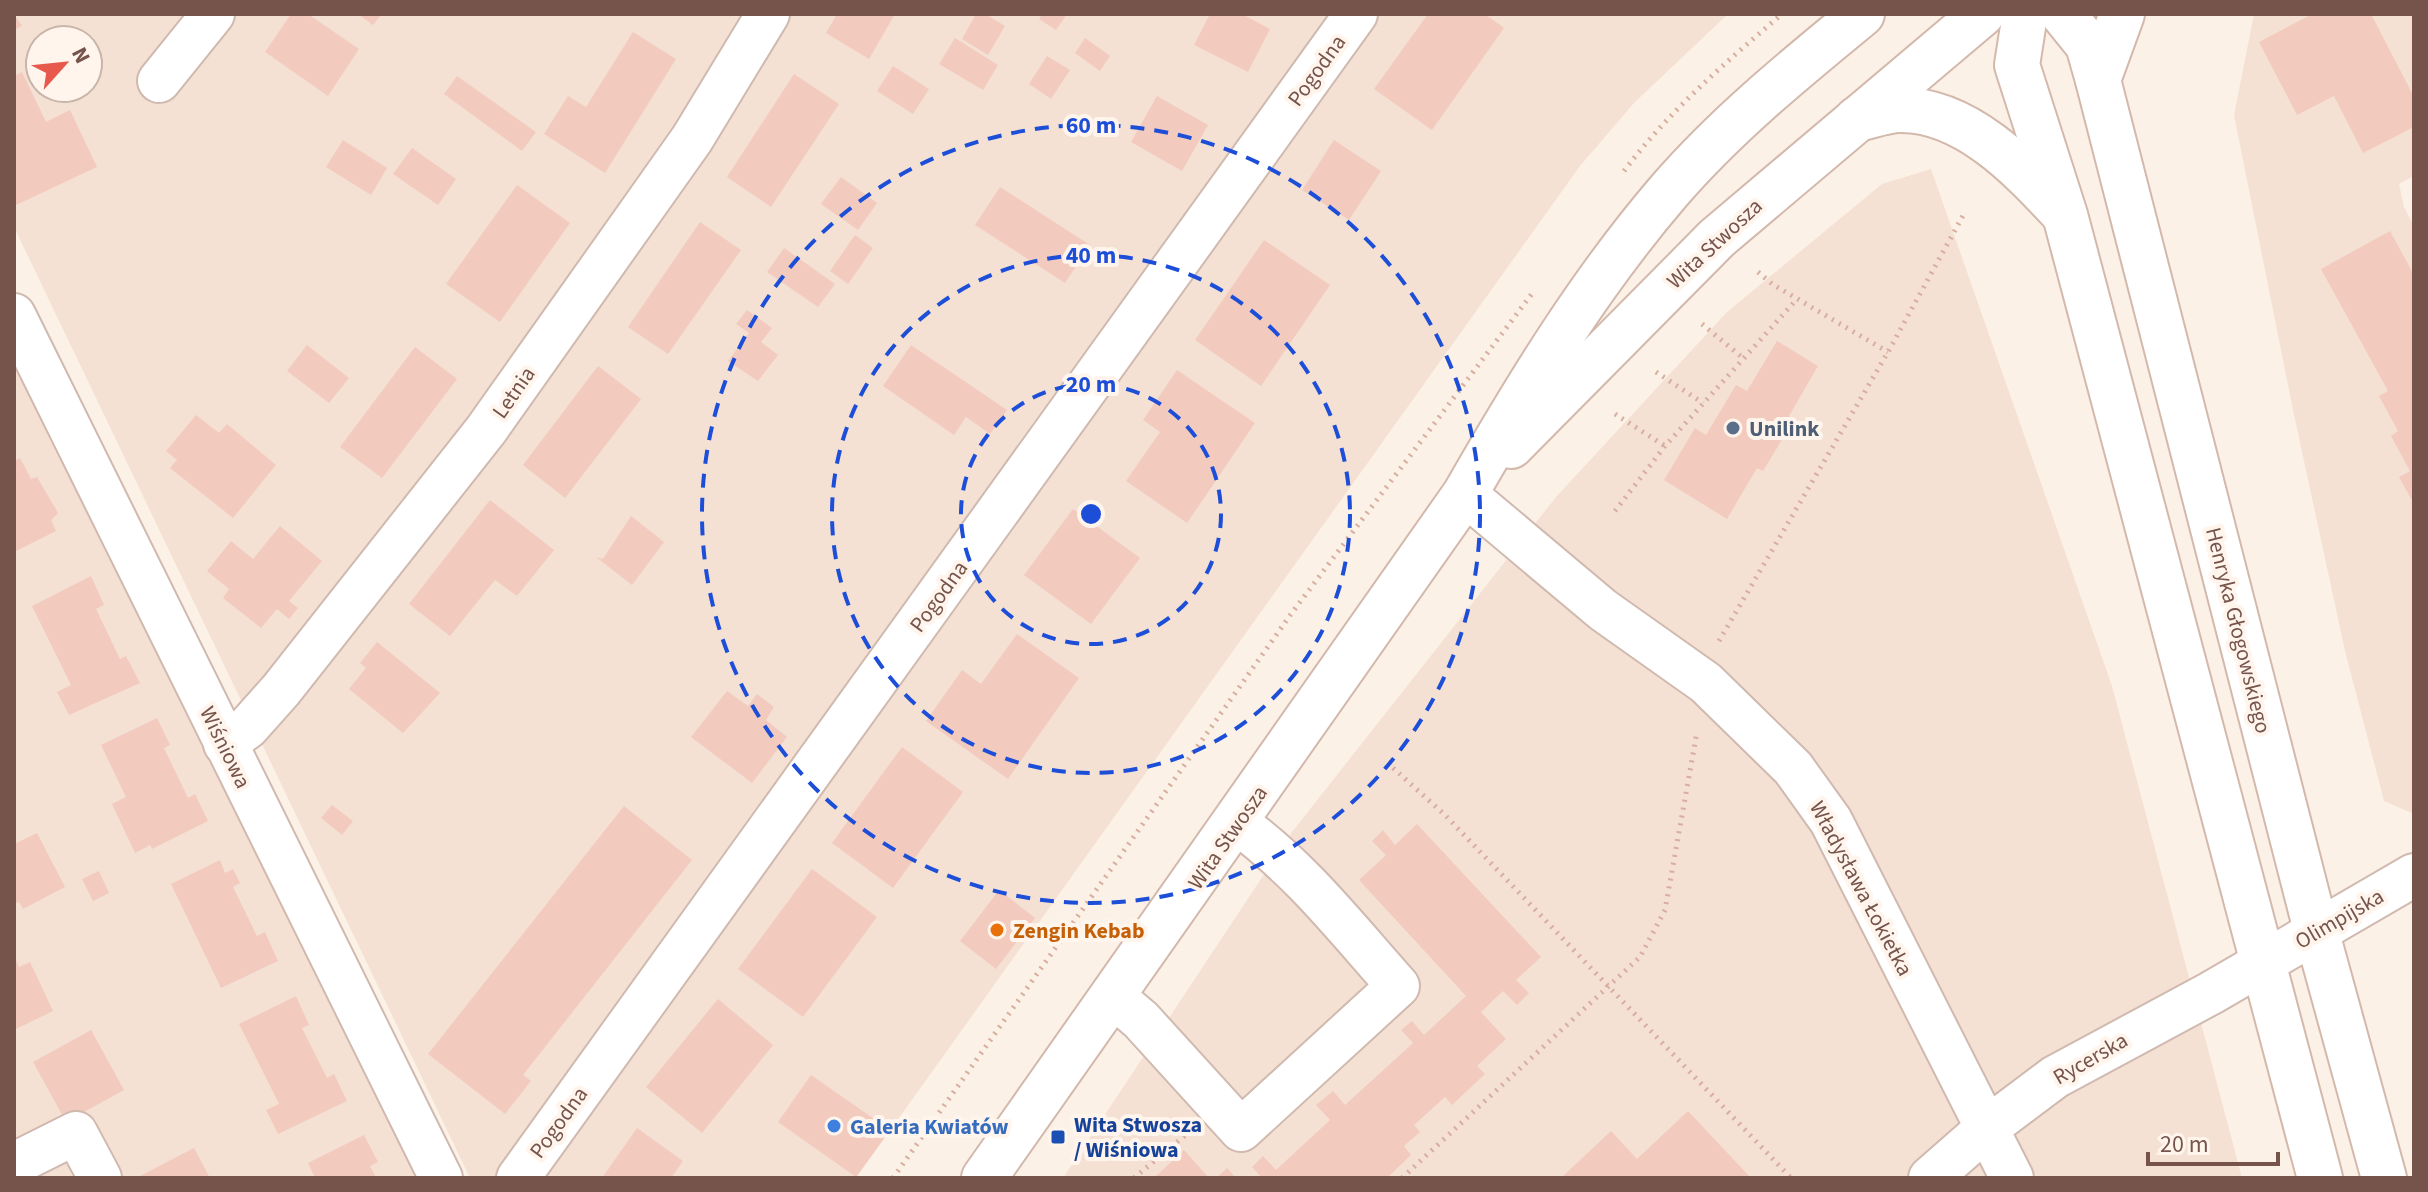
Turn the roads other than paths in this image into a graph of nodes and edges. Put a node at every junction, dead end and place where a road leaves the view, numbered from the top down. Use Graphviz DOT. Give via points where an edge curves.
graph roads {
  1 [pos="213,14"];
  2 [pos="768,14"];
  3 [pos="1356,14"];
  4 [pos="1862,14"];
  5 [pos="1982,14"];
  6 [pos="2025,14"];
  7 [pos="2063,14"];
  8 [pos="2122,14"];
  9 [pos="2098,80"];
  10 [pos="159,81"];
  11 [pos="1857,119"];
  12 [pos="2065,215"];
  13 [pos="14,315"];
  14 [pos="1465,494"];
  15 [pos="225,744"];
  16 [pos="1237,823"];
  17 [pos="2414,875"];
  18 [pos="2316,930"];
  19 [pos="2265,961"];
  20 [pos="1114,997"];
  21 [pos="1987,1128"];
  22 [pos="14,1164"];
  23 [pos="100,1178"];
  24 [pos="441,1178"];
  25 [pos="518,1178"];
  26 [pos="984,1178"];
  27 [pos="1930,1178"];
  28 [pos="2012,1178"];
  29 [pos="2320,1178"];
  30 [pos="2384,1178"];
  1 -- 10 [label="street"];
  2 -- 15 [label="street, Letnia" via="692,139 486,430 273,699"];
  3 -- 25 [label="street, Pogodna"];
  4 -- 14 [label="street, Wita Stwosza" via="1729,130 1671,189 1611,262 1533,376"];
  5 -- 11 [label="street, Wita Stwosza"];
  6 -- 12 [label="street" via="2017,65"];
  7 -- 9 [label="street, Henryka Głogowskiego" via="2088,45"];
  8 -- 9 [label="street"];
  9 -- 18 [label="street, Henryka Głogowskiego"];
  11 -- 12 [label="street" via="1898,109 1951,121 1981,137"];
  11 -- 14 [label="street, Wita Stwosza" via="1717,238"];
  12 -- 19 [label="street"];
  13 -- 15 [label="street, Wiśniowa"];
  14 -- 16 [label="street, Wita Stwosza"];
  14 -- 21 [label="street, Władysława Łokietka" via="1603,610 1706,683 1793,768 1831,821"];
  15 -- 24 [label="street, Wiśniowa"];
  16 -- 20 [label="street, Wita Stwosza"];
  16 -- 20 [label="street" via="1299,875 1398,986 1241,1130"];
  17 -- 18 [label="street, Olimpijska"];
  18 -- 19 [label="street, Olimpijska"];
  18 -- 30 [label="street, Henryka Głogowskiego"];
  19 -- 21 [label="street, Rycerska" via="2055,1077"];
  19 -- 29 [label="street"];
  20 -- 26 [label="street, Wita Stwosza"];
  21 -- 27 [label="street, Rycerska"];
  21 -- 28 [label="street, Władysława Łokietka"];
  22 -- 23 [label="street" via="76,1133"];
}
